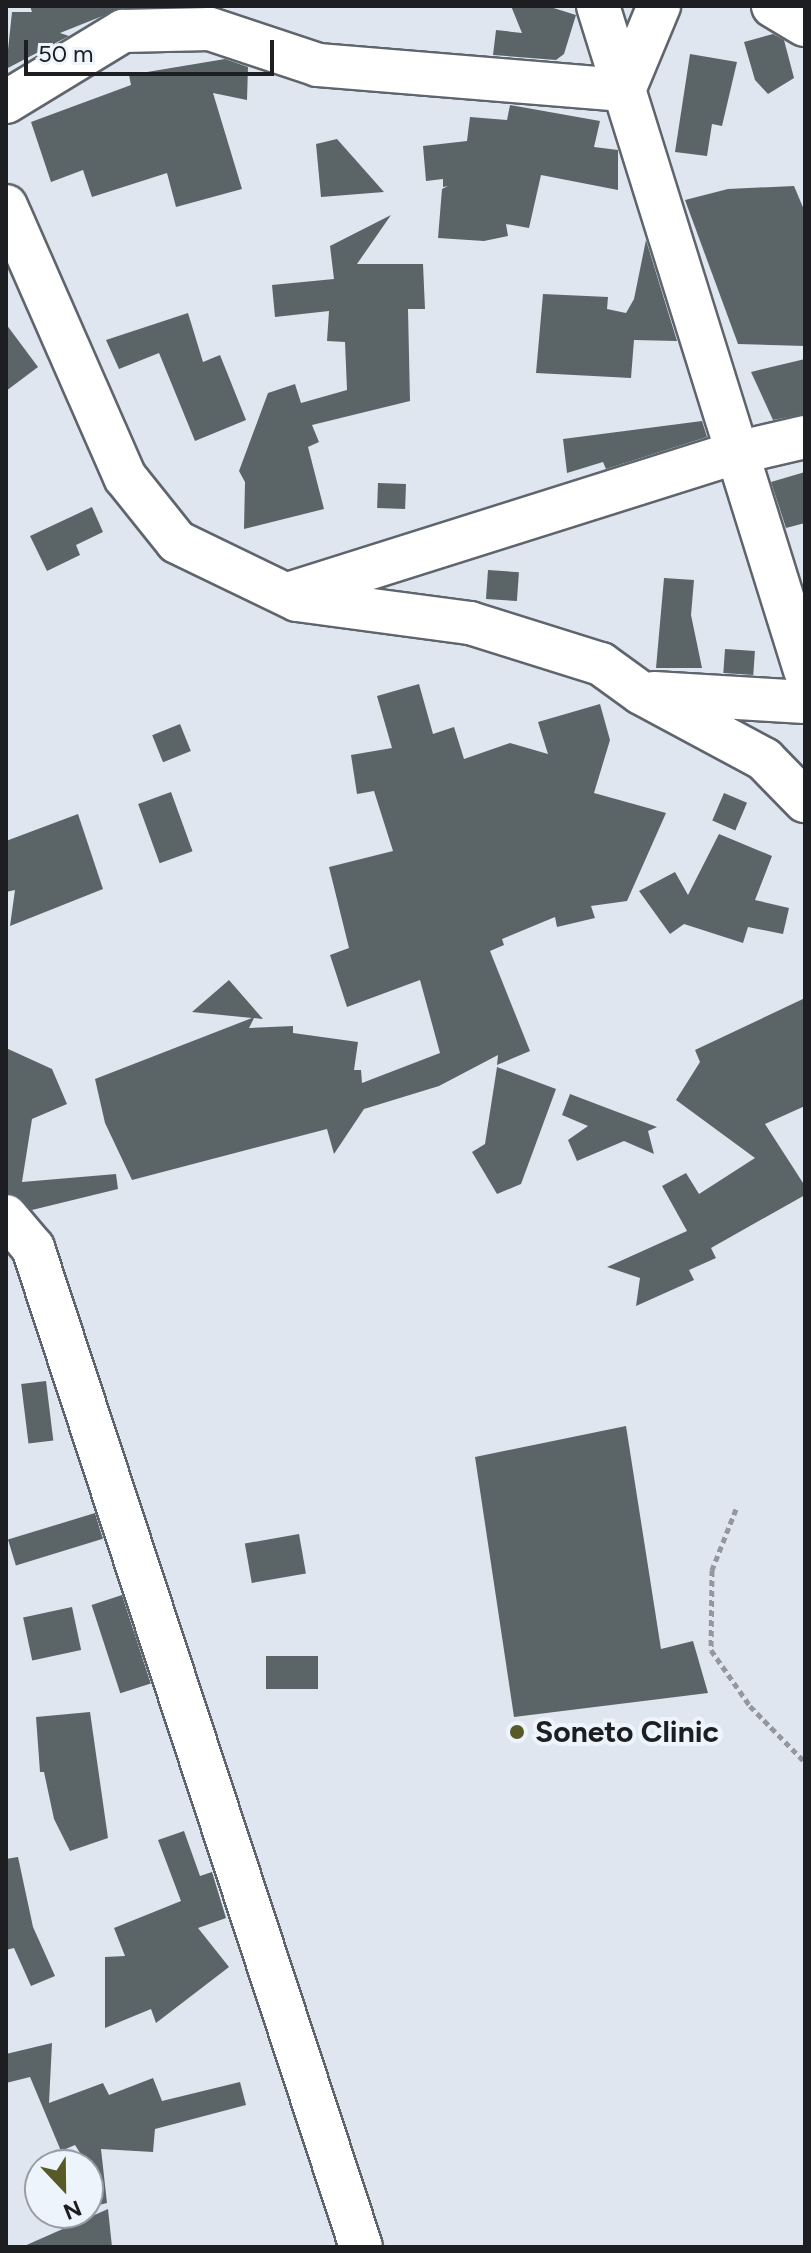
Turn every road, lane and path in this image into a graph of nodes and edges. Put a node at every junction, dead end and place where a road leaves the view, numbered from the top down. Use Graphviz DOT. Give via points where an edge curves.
graph roads {
  1 [pos="598,6"];
  2 [pos="659,6"];
  3 [pos="773,6"];
  4 [pos="805,25"];
  5 [pos="624,90"];
  6 [pos="6,102"];
  7 [pos="6,206"];
  8 [pos="805,437"];
  9 [pos="736,453"];
  10 [pos="286,595"];
  11 [pos="805,670"];
  12 [pos="641,693"];
  13 [pos="805,702"];
  14 [pos="805,801"];
  15 [pos="6,1216"];
  16 [pos="736,1509"];
  17 [pos="805,1762"];
  18 [pos="361,2247"];
  1 -- 5 [label="street"];
  2 -- 5 [label="street"];
  3 -- 4 [label="street"];
  5 -- 6 [label="street" via="318,65 210,29 123,31"];
  5 -- 9 [label="street"];
  7 -- 10 [label="street" via="125,477 177,542"];
  8 -- 9 [label="street"];
  9 -- 10 [label="street"];
  9 -- 11 [label="street"];
  10 -- 12 [label="street" via="470,623 601,664"];
  12 -- 13 [label="street"];
  12 -- 14 [label="street" via="764,759"];
  15 -- 18 [label="street" via="33,1248"];
  16 -- 17 [label="path" via="712,1570 711,1650 750,1706"];
}
